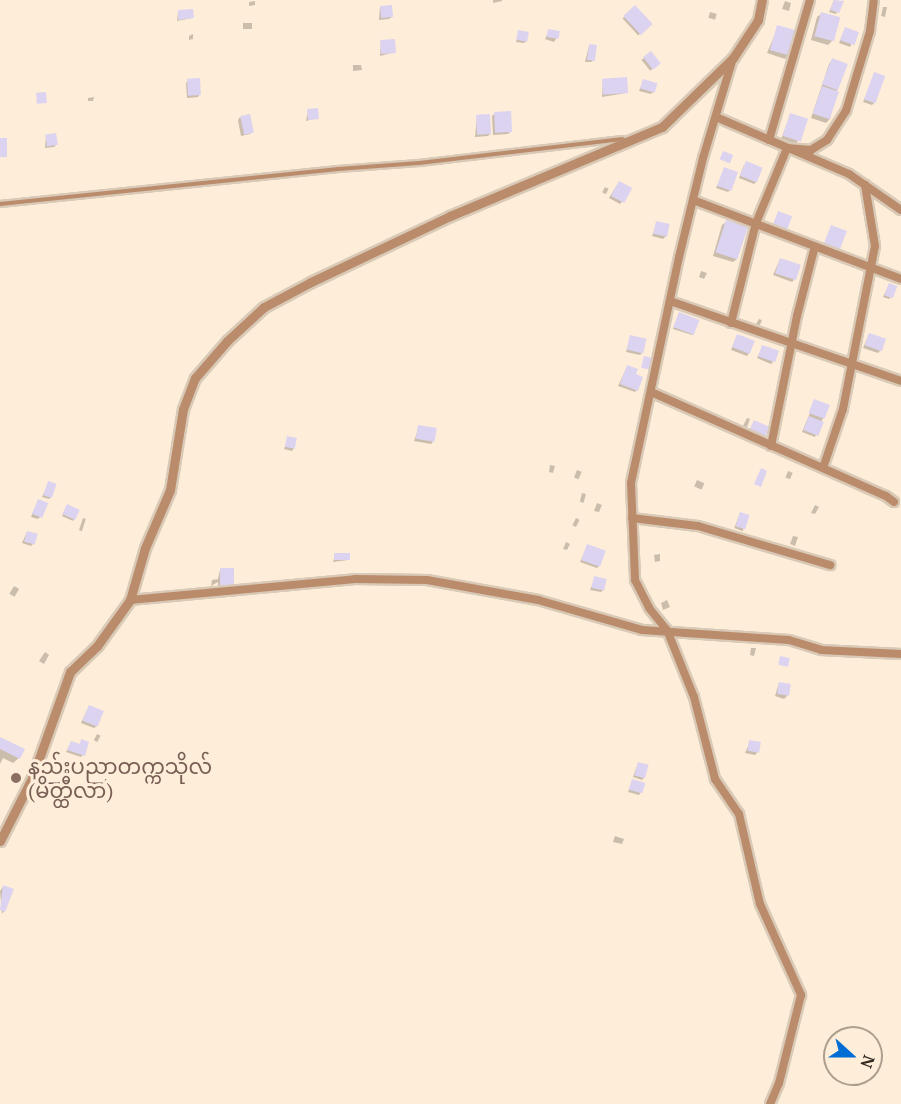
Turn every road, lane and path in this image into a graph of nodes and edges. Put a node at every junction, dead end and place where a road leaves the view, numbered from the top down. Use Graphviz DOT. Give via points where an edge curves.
graph roads {
  1 [pos="762,0"];
  2 [pos="810,0"];
  3 [pos="874,0"];
  4 [pos="734,58"];
  5 [pos="716,117"];
  6 [pos="631,138"];
  7 [pos="769,140"];
  8 [pos="787,148"];
  9 [pos="865,185"];
  10 [pos="693,200"];
  11 [pos="0,204"];
  12 [pos="901,210"];
  13 [pos="756,224"];
  14 [pos="815,246"];
  15 [pos="871,267"];
  16 [pos="901,279"];
  17 [pos="670,301"];
  18 [pos="731,323"];
  19 [pos="792,344"];
  20 [pos="851,364"];
  21 [pos="901,381"];
  22 [pos="651,392"];
  23 [pos="771,446"];
  24 [pos="823,468"];
  25 [pos="894,502"];
  26 [pos="632,518"];
  27 [pos="830,566"];
  28 [pos="130,600"];
  29 [pos="667,630"];
  30 [pos="901,654"];
  31 [pos="0,841"];
  32 [pos="770,1104"];
  1 -- 4 [label="street" via="758,20"];
  2 -- 7 [label="street"];
  3 -- 8 [label="street" via="870,31 846,111 827,140 811,150"];
  4 -- 5 [label="street"];
  4 -- 6 [label="street" via="662,126"];
  5 -- 7 [label="street"];
  5 -- 10 [label="street"];
  6 -- 11 [label="lane" via="419,164"];
  6 -- 28 [label="street" via="450,216 264,307 227,341 195,378 183,409 170,490 145,548"];
  7 -- 8 [label="street"];
  8 -- 9 [label="street" via="849,174"];
  8 -- 13 [label="street"];
  9 -- 12 [label="street"];
  9 -- 15 [label="street" via="874,246"];
  10 -- 13 [label="street"];
  10 -- 17 [label="street"];
  13 -- 14 [label="street"];
  13 -- 18 [label="street"];
  14 -- 15 [label="street"];
  14 -- 19 [label="street"];
  15 -- 16 [label="street"];
  15 -- 20 [label="street"];
  17 -- 18 [label="street"];
  17 -- 22 [label="street"];
  18 -- 19 [label="street"];
  19 -- 20 [label="street"];
  19 -- 23 [label="street"];
  20 -- 21 [label="street"];
  20 -- 24 [label="street" via="843,408"];
  22 -- 23 [label="street"];
  22 -- 26 [label="street" via="631,483"];
  23 -- 24 [label="street"];
  24 -- 25 [label="street"];
  26 -- 27 [label="street" via="698,526"];
  26 -- 29 [label="street" via="635,580 649,608"];
  28 -- 29 [label="street" via="355,579 427,579 538,600 642,630"];
  28 -- 31 [label="street" via="97,646 70,672 32,778"];
  29 -- 30 [label="street" via="789,640 821,650"];
  29 -- 32 [label="street" via="694,697 715,779 739,814 760,904 801,995"];
}
